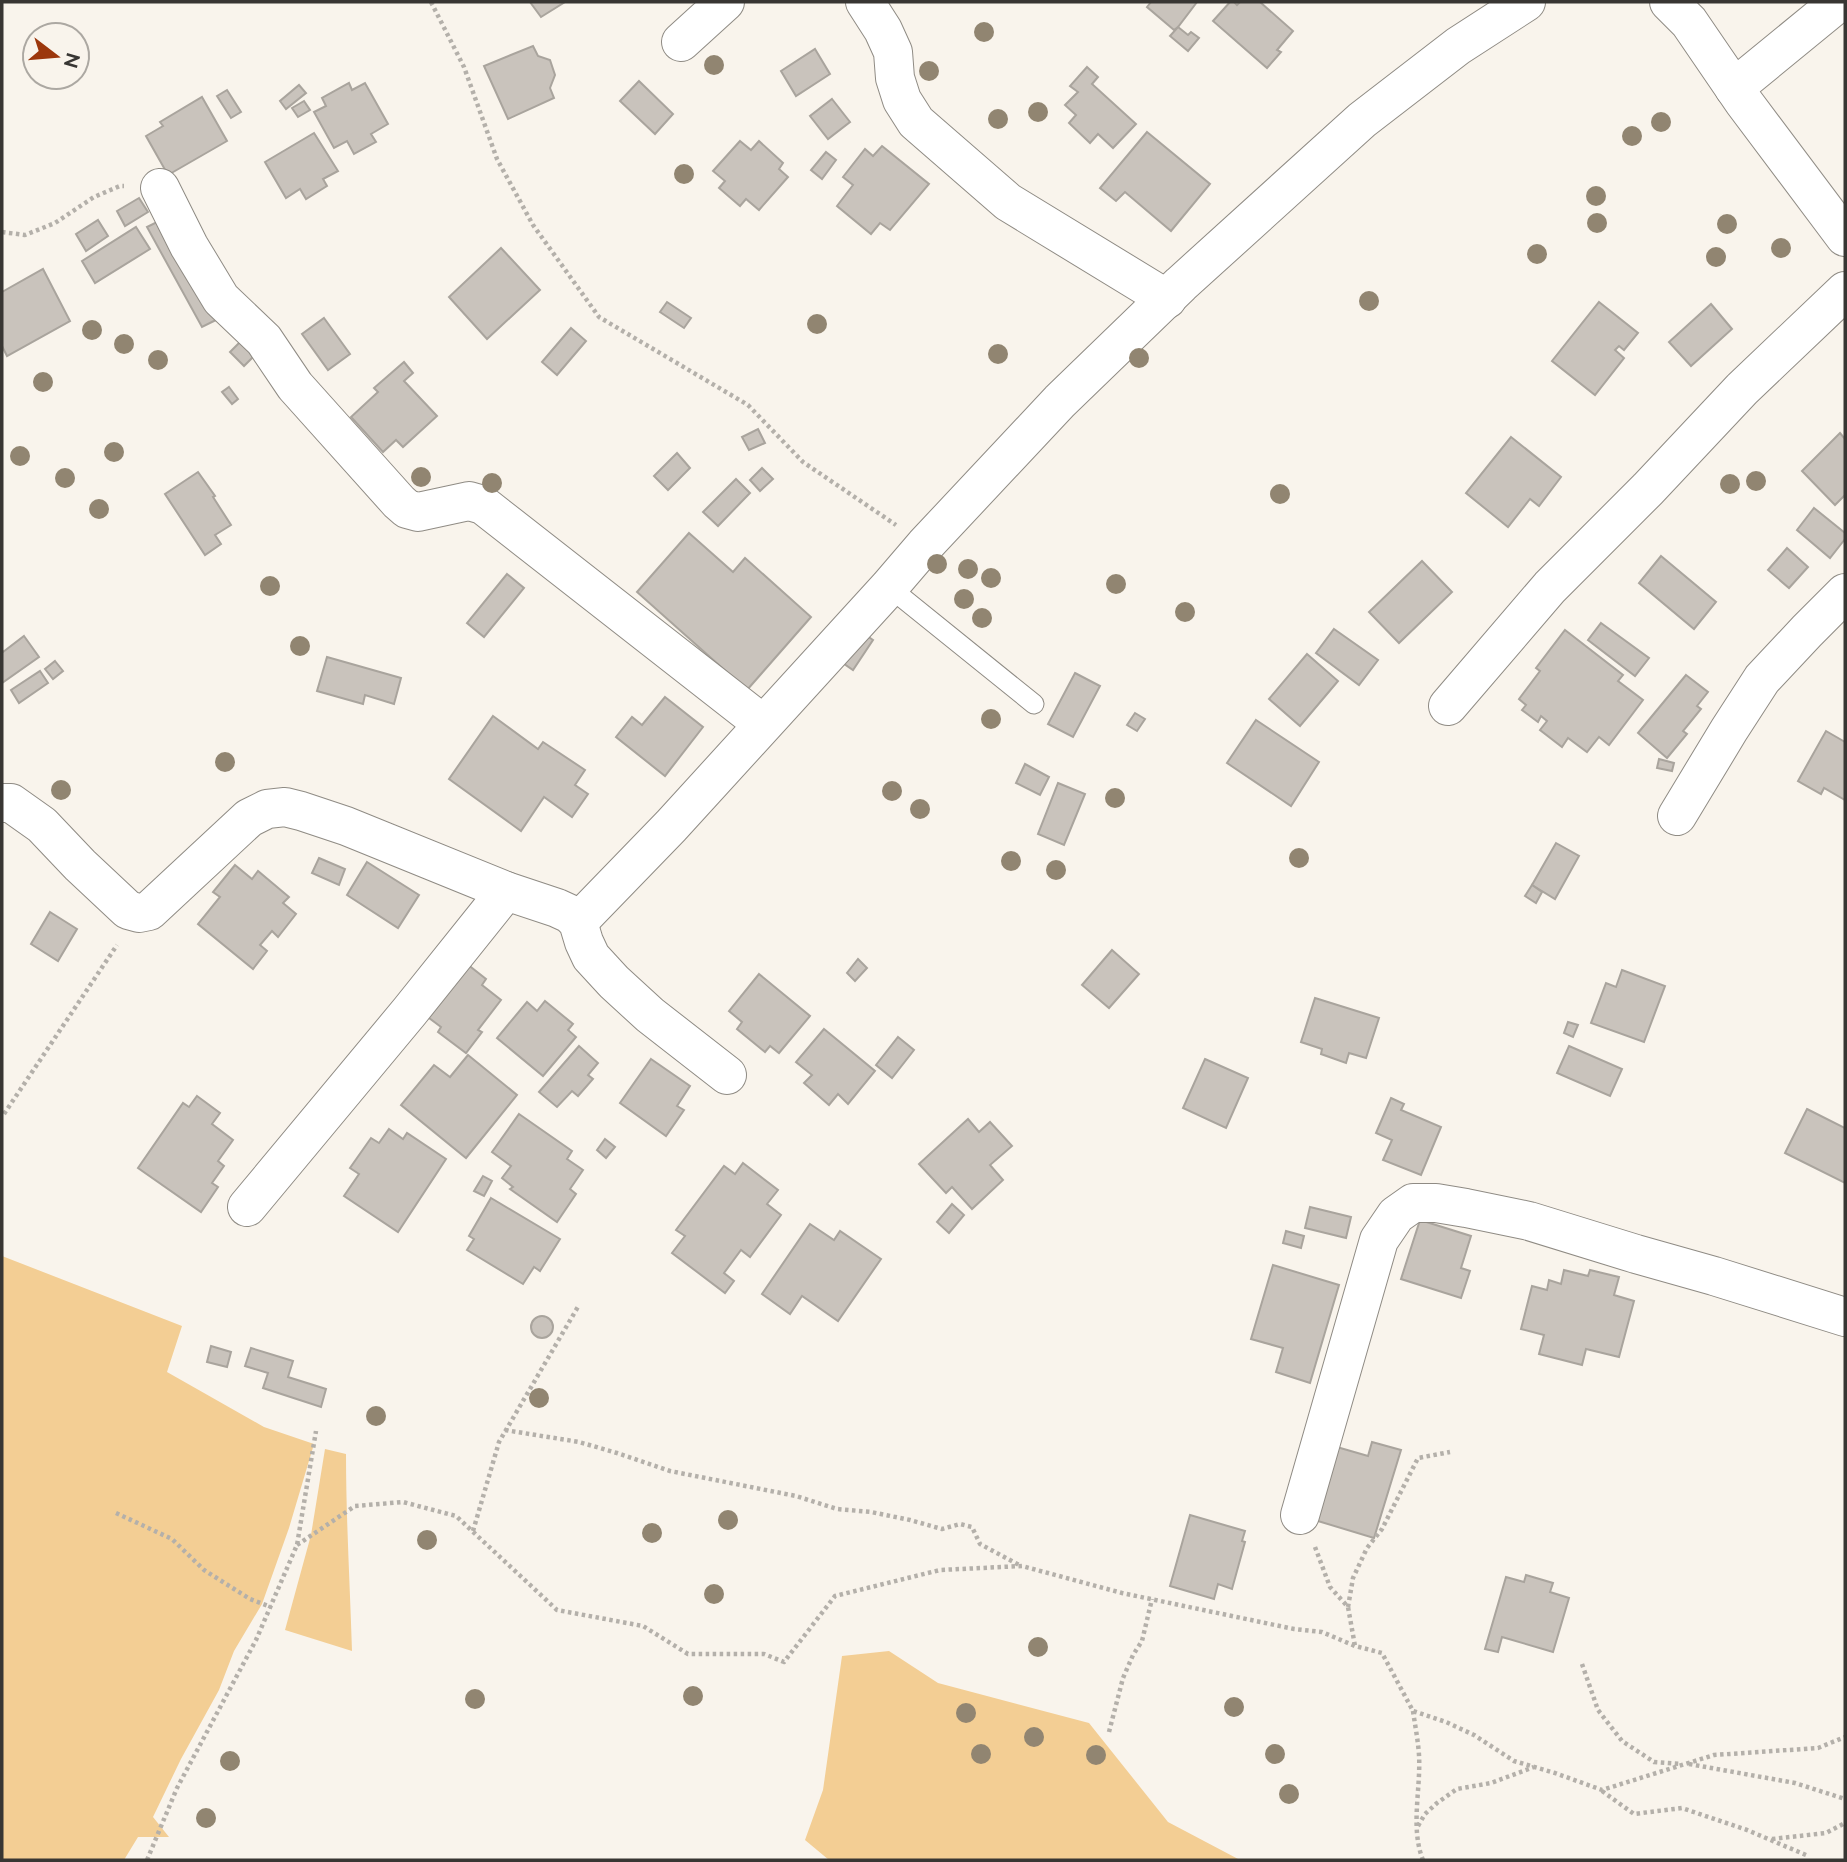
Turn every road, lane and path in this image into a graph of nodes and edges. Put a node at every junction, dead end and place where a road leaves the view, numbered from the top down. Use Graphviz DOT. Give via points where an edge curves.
graph roads {
  1 [pos="430,2"];
  2 [pos="725,2"];
  3 [pos="865,2"];
  4 [pos="1526,2"];
  5 [pos="1669,2"];
  6 [pos="1839,2"];
  7 [pos="681,42"];
  8 [pos="1734,88"];
  9 [pos="160,188"];
  10 [pos="2,232"];
  11 [pos="1845,237"];
  12 [pos="1845,291"];
  13 [pos="1167,299"];
  14 [pos="925,545"];
  15 [pos="889,587"];
  16 [pos="1845,593"];
  17 [pos="1034,704"];
  18 [pos="1448,706"];
  19 [pos="763,724"];
  20 [pos="2,803"];
  21 [pos="1677,816"];
  22 [pos="506,891"];
  23 [pos="139,913"];
  24 [pos="579,922"];
  25 [pos="727,1075"];
  26 [pos="4,1114"];
  27 [pos="247,1207"];
  28 [pos="579,1305"];
  29 [pos="1845,1317"];
  30 [pos="505,1430"];
  31 [pos="316,1431"];
  32 [pos="1450,1452"];
  33 [pos="116,1514"];
  34 [pos="1300,1515"];
  35 [pos="473,1531"];
  36 [pos="297,1545"];
  37 [pos="1022,1566"];
  38 [pos="1152,1599"];
  39 [pos="271,1607"];
  40 [pos="1348,1607"];
  41 [pos="1355,1646"];
  42 [pos="1582,1664"];
  43 [pos="1413,1711"];
  44 [pos="1109,1732"];
  45 [pos="1845,1737"];
  46 [pos="1685,1764"];
  47 [pos="1535,1767"];
  48 [pos="1602,1790"];
  49 [pos="1845,1798"];
  50 [pos="1845,1823"];
  51 [pos="1416,1828"];
  52 [pos="1769,1839"];
  53 [pos="1806,1855"];
  54 [pos="147,1860"];
  55 [pos="1423,1860"];
  1 -- 14 [label="path" via="464,67 497,159 533,225 599,317 748,405 803,461"];
  2 -- 7 [label="street"];
  3 -- 13 [label="street" via="893,52 901,100 916,122 1008,202"];
  4 -- 13 [label="street" via="1458,46 1362,120"];
  5 -- 8 [label="street" via="1689,22"];
  6 -- 8 [label="street"];
  8 -- 11 [label="street"];
  9 -- 10 [label="path" via="120,186 25,235"];
  9 -- 19 [label="street" via="221,299 264,340 295,386 399,502 418,512 469,501 483,505"];
  12 -- 18 [label="street" via="1742,389 1550,587"];
  13 -- 14 [label="street" via="1060,401"];
  14 -- 15 [label="street"];
  15 -- 17 [label="lane"];
  15 -- 19 [label="street"];
  16 -- 21 [label="street" via="1762,679"];
  19 -- 24 [label="street"];
  20 -- 23 [label="street" via="10,803 42,825 128,910"];
  22 -- 23 [label="street" via="346,826 285,807 249,818 149,911"];
  22 -- 24 [label="street" via="557,908"];
  22 -- 27 [label="street"];
  23 -- 26 [label="path"];
  24 -- 25 [label="street" via="591,957 614,982"];
  28 -- 30 [label="path"];
  29 -- 34 [label="street" via="1530,1221 1413,1203 1396,1215 1379,1240"];
  30 -- 35 [label="path"];
  30 -- 37 [label="path" via="579,1442 670,1471 796,1496 837,1509 942,1529 960,1524 972,1527 980,1544"];
  31 -- 36 [label="path"];
  32 -- 40 [label="path" via="1418,1458 1382,1529 1367,1548 1353,1578"];
  33 -- 39 [label="path" via="172,1539 204,1570"];
  34 -- 40 [label="path" via="1330,1587"];
  35 -- 36 [label="path" via="456,1516 403,1502 355,1506"];
  35 -- 37 [label="path" via="557,1610 643,1626 688,1654 764,1654 785,1662 835,1596 940,1570"];
  36 -- 39 [label="path"];
  37 -- 38 [label="path"];
  38 -- 41 [label="path" via="1322,1632"];
  38 -- 44 [label="path"];
  39 -- 54 [label="path" via="177,1788"];
  40 -- 41 [label="path"];
  41 -- 43 [label="path" via="1382,1653"];
  42 -- 46 [label="path" via="1598,1710 1622,1741 1654,1762"];
  43 -- 47 [label="path" via="1446,1722 1514,1761"];
  43 -- 51 [label="path" via="1419,1756"];
  45 -- 46 [label="path" via="1818,1748 1714,1755"];
  46 -- 48 [label="path"];
  46 -- 49 [label="path" via="1795,1783"];
  47 -- 48 [label="path"];
  47 -- 51 [label="path" via="1492,1783 1457,1789 1425,1814"];
  48 -- 52 [label="path" via="1634,1814 1682,1808"];
  50 -- 52 [label="path" via="1826,1833"];
  51 -- 55 [label="path"];
  52 -- 53 [label="path"];
}
